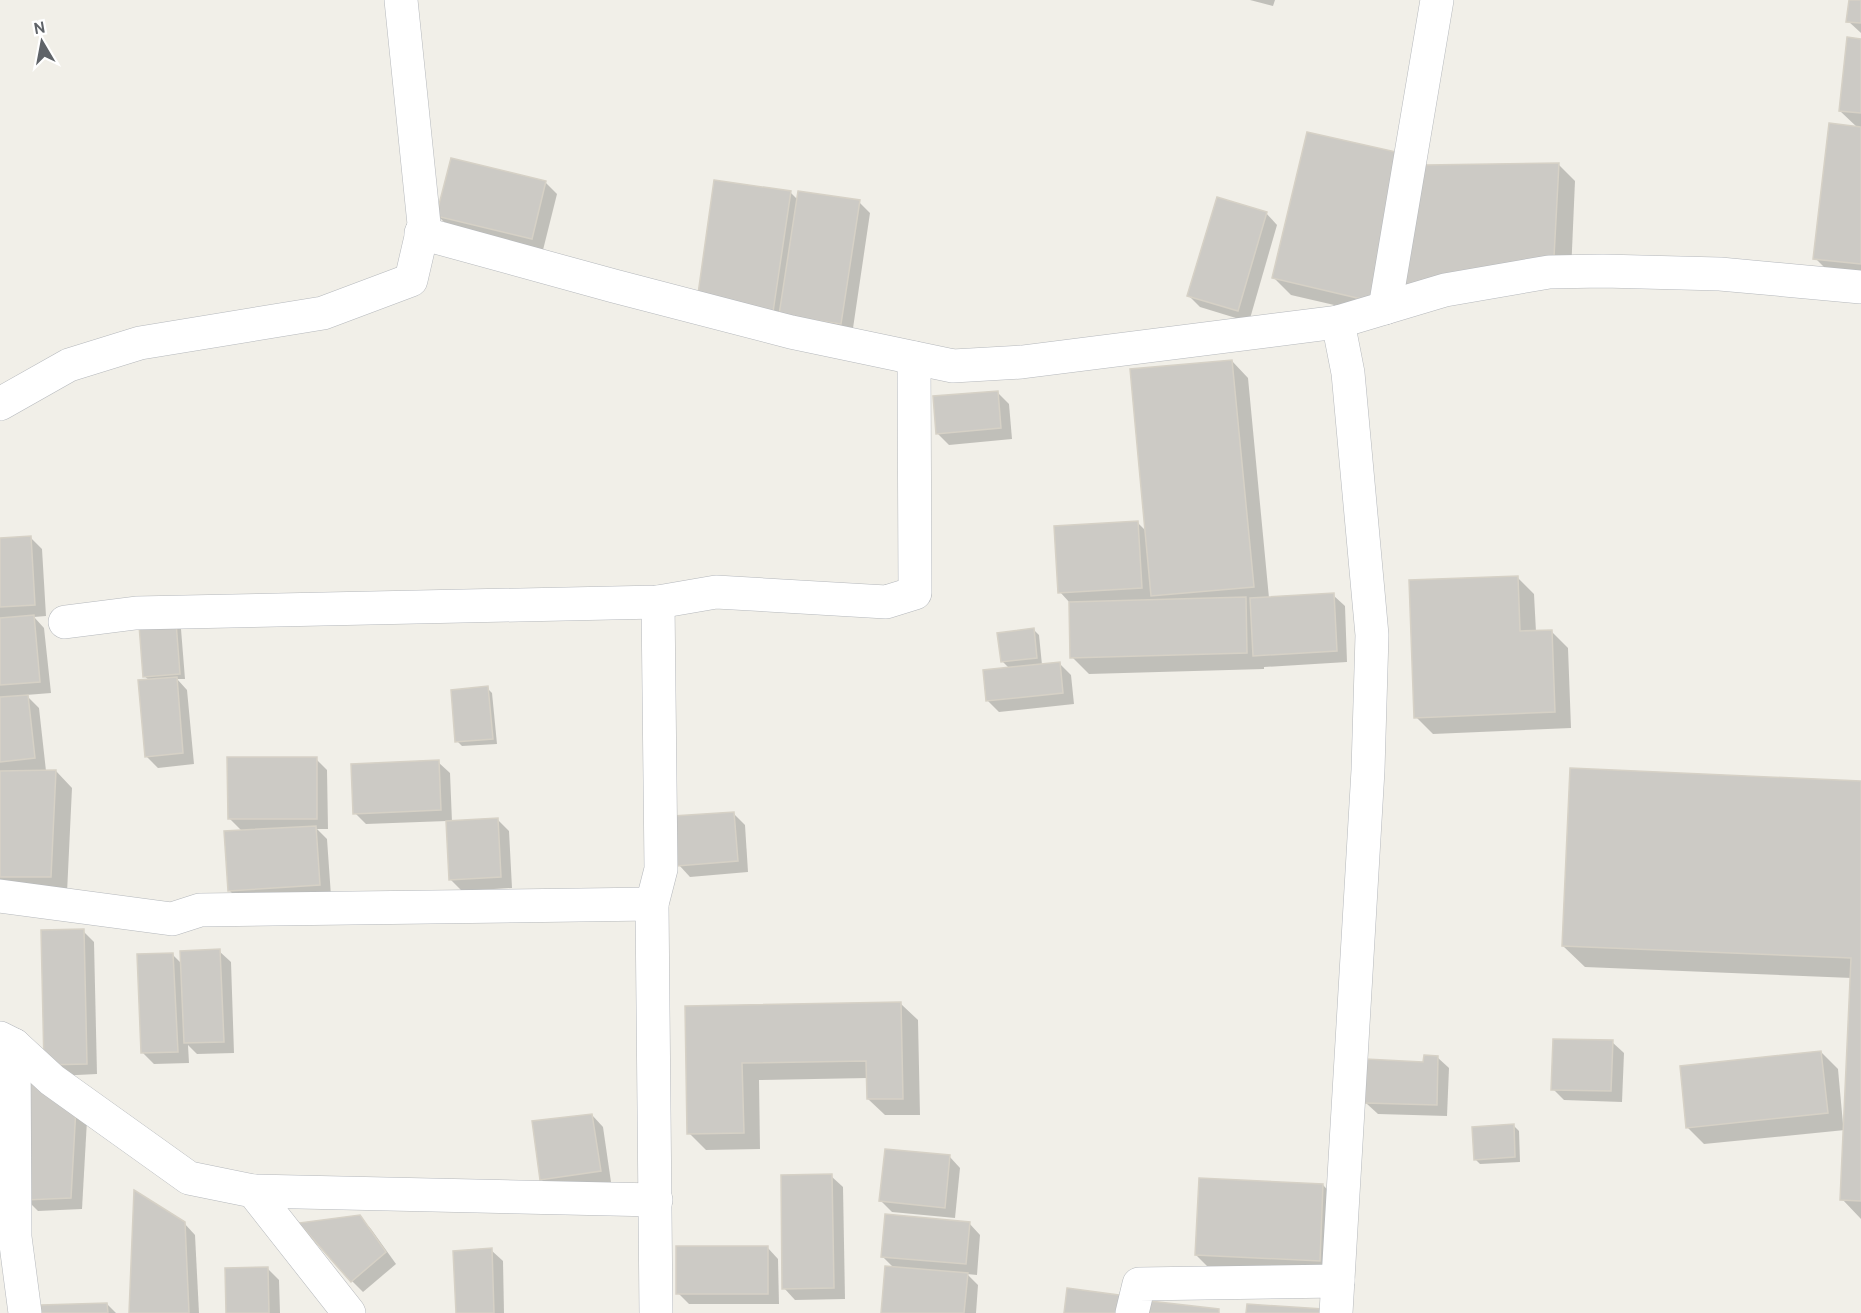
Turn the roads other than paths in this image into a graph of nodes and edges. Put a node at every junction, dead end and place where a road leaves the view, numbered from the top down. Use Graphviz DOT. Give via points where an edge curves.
graph roads {
  1 [pos="401,0"];
  2 [pos="1437,0"];
  3 [pos="421,233"];
  4 [pos="1861,287"];
  5 [pos="1385,308"];
  6 [pos="1338,322"];
  7 [pos="914,358"];
  8 [pos="0,404"];
  9 [pos="658,602"];
  10 [pos="64,622"];
  11 [pos="0,896"];
  12 [pos="652,904"];
  13 [pos="7,1042"];
  14 [pos="254,1191"];
  15 [pos="657,1200"];
  16 [pos="1337,1297"];
  17 [pos="25,1313"];
  18 [pos="349,1313"];
  19 [pos="656,1313"];
  20 [pos="1132,1313"];
  1 -- 3 [label="street" via="424,224"];
  2 -- 5 [label="street"];
  3 -- 7 [label="street" via="791,332"];
  3 -- 8 [label="street" via="411,280 323,313 130,346 69,365"];
  4 -- 5 [label="street" via="1720,274 1549,272 1445,290"];
  5 -- 6 [label="street"];
  6 -- 7 [label="street" via="1022,362 953,366"];
  6 -- 16 [label="street" via="1348,373 1372,635 1368,770"];
  7 -- 9 [label="street" via="915,593 886,602 716,592"];
  9 -- 10 [label="street" via="136,614"];
  9 -- 12 [label="street" via="661,869"];
  11 -- 12 [label="street" via="172,919 200,910"];
  12 -- 15 [label="street"];
  13 -- 14 [label="street" via="52,1080 189,1178"];
  13 -- 17 [label="street" via="15,1237"];
  14 -- 15 [label="street"];
  14 -- 18 [label="street"];
  15 -- 19 [label="street"];
  16 -- 20 [label="street" via="1139,1284"];
}
